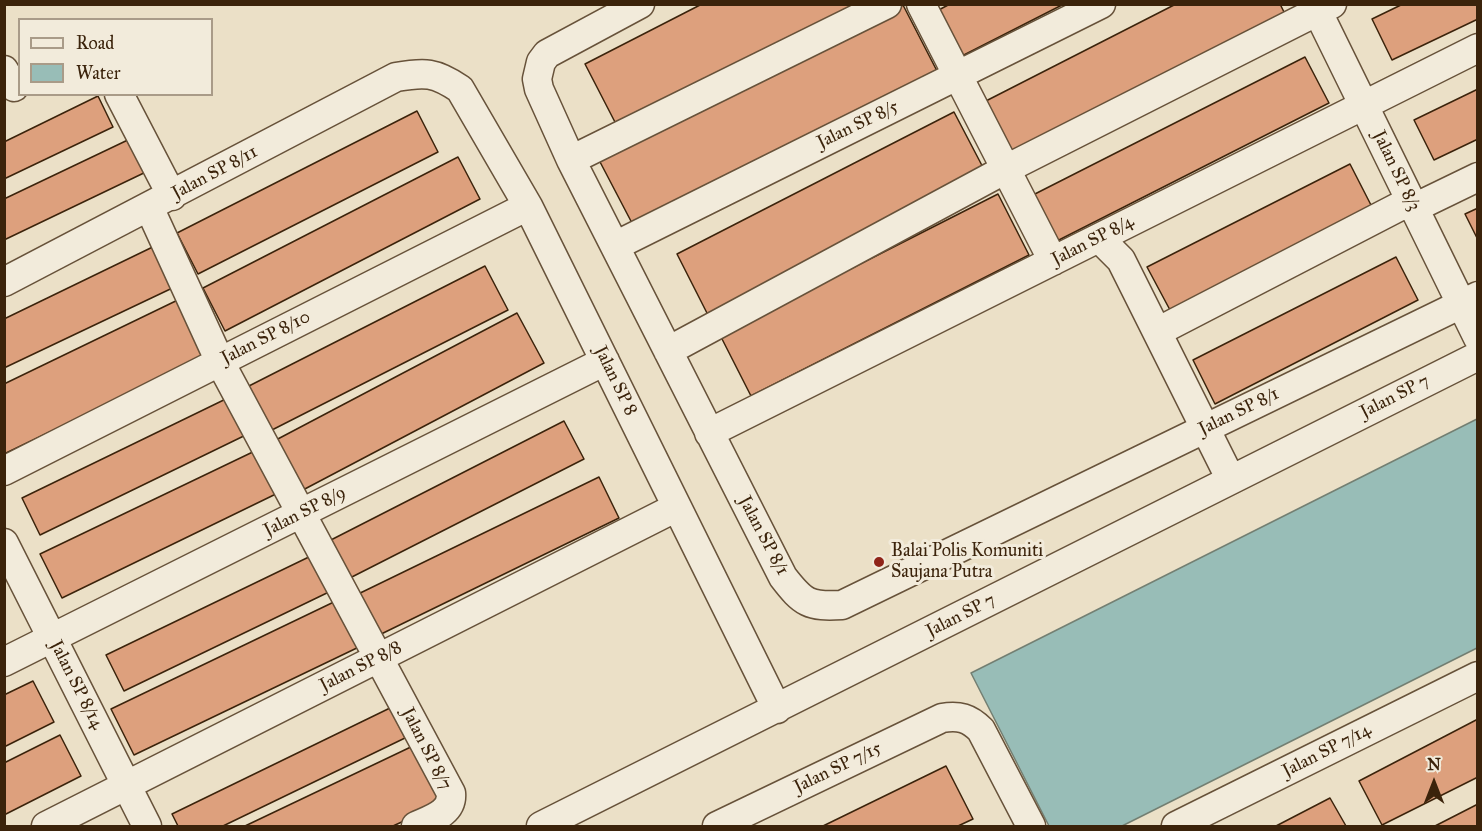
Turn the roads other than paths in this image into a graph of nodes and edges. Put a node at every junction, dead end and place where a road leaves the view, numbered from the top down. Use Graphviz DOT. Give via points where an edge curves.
graph roads {
  1 [pos="640,4"];
  2 [pos="887,4"];
  3 [pos="921,4"];
  4 [pos="1101,4"];
  5 [pos="1321,7"];
  6 [pos="1478,48"];
  7 [pos="428,74"];
  8 [pos="958,76"];
  9 [pos="120,96"];
  10 [pos="1364,105"];
  11 [pos="571,160"];
  12 [pos="1006,170"];
  13 [pos="1478,177"];
  14 [pos="160,202"];
  15 [pos="1412,204"];
  16 [pos="528,206"];
  17 [pos="1099,238"];
  18 [pos="615,246"];
  19 [pos="1053,261"];
  20 [pos="4,282"];
  21 [pos="1469,301"];
  22 [pos="1157,332"];
  23 [pos="1478,338"];
  24 [pos="668,351"];
  25 [pos="1478,356"];
  26 [pos="605,361"];
  27 [pos="220,362"];
  28 [pos="1205,428"];
  29 [pos="709,433"];
  30 [pos="4,471"];
  31 [pos="1231,480"];
  32 [pos="677,507"];
  33 [pos="300,514"];
  34 [pos="4,543"];
  35 [pos="52,638"];
  36 [pos="378,658"];
  37 [pos="4,662"];
  38 [pos="1478,676"];
  39 [pos="777,709"];
  40 [pos="127,786"];
  41 [pos="46,826"];
  42 [pos="147,826"];
  43 [pos="416,826"];
  44 [pos="541,826"];
  45 [pos="717,826"];
  46 [pos="1031,826"];
  47 [pos="1176,826"];
  1 -- 11 [label="street, Jalan SP 8/1" via="547,54 541,62 539,89"];
  2 -- 11 [label="street"];
  3 -- 8 [label="street"];
  4 -- 8 [label="street, Jalan SP 8/5"];
  5 -- 10 [label="street, Jalan SP 8/3"];
  5 -- 12 [label="street"];
  6 -- 10 [label="street, Jalan SP 8/4"];
  7 -- 14 [label="street, Jalan SP 8/11" via="396,77"];
  7 -- 16 [label="street, Jalan SP 8" via="444,78 460,89"];
  8 -- 12 [label="street"];
  8 -- 18 [label="street, Jalan SP 8/5"];
  9 -- 14 [label="street, Jalan SP 8/7"];
  10 -- 15 [label="street, Jalan SP 8/3"];
  10 -- 17 [label="street, Jalan SP 8/4"];
  11 -- 18 [label="street, Jalan SP 8/1"];
  12 -- 19 [label="street"];
  12 -- 24 [label="street"];
  13 -- 15 [label="street"];
  14 -- 20 [label="street, Jalan SP 8/11"];
  14 -- 27 [label="street, Jalan SP 8/7"];
  15 -- 21 [label="street, Jalan SP 8/3"];
  15 -- 22 [label="street"];
  16 -- 26 [label="street, Jalan SP 8"];
  16 -- 27 [label="street, Jalan SP 8/10"];
  17 -- 19 [label="street, Jalan SP 8/4"];
  17 -- 22 [label="street" via="1121,260"];
  18 -- 24 [label="street, Jalan SP 8/1"];
  19 -- 29 [label="street, Jalan SP 8/4"];
  21 -- 23 [label="street, Jalan SP 8/3"];
  21 -- 28 [label="street, Jalan SP 8/1"];
  22 -- 28 [label="street"];
  24 -- 29 [label="street, Jalan SP 8/1"];
  25 -- 31 [label="street, Jalan SP 7"];
  26 -- 32 [label="street, Jalan SP 8"];
  26 -- 33 [label="street, Jalan SP 8/9"];
  27 -- 30 [label="street, Jalan SP 8/10"];
  27 -- 33 [label="street, Jalan SP 8/7"];
  28 -- 29 [label="street, Jalan SP 8/1" via="842,605 823,607 807,603 783,577"];
  28 -- 31 [label="street"];
  31 -- 39 [label="street, Jalan SP 7"];
  32 -- 36 [label="street, Jalan SP 8/8"];
  32 -- 39 [label="street, Jalan SP 8"];
  33 -- 35 [label="street, Jalan SP 8/9"];
  33 -- 36 [label="street, Jalan SP 8/7"];
  34 -- 35 [label="street, Jalan SP 8/14"];
  35 -- 37 [label="street, Jalan SP 8/9"];
  35 -- 40 [label="street, Jalan SP 8/14"];
  36 -- 40 [label="street, Jalan SP 8/8"];
  36 -- 43 [label="street, Jalan SP 8/7" via="451,793 446,811"];
  38 -- 47 [label="street, Jalan SP 7/14"];
  39 -- 44 [label="street, Jalan SP 7"];
  40 -- 41 [label="street, Jalan SP 8/8"];
  40 -- 42 [label="street, Jalan SP 8/14"];
  45 -- 46 [label="street, Jalan SP 7/15" via="942,718 961,717 981,730"];
}
